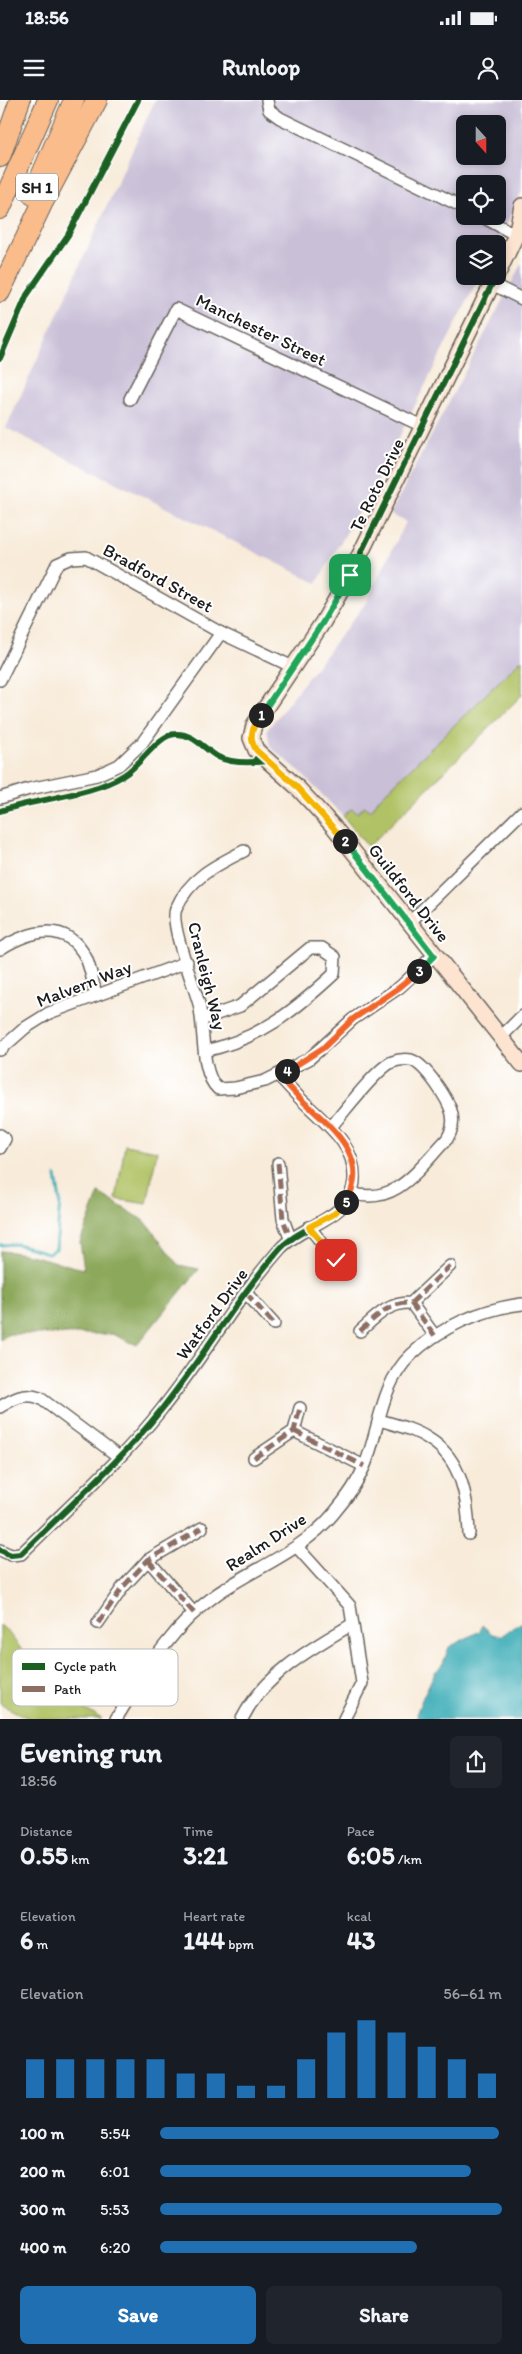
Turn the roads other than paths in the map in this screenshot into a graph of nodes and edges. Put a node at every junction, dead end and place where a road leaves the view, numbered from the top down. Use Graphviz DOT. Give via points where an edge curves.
graph roads {
  1 [pos="20,100"];
  2 [pos="48,100"];
  3 [pos="74,100"];
  4 [pos="97,100"];
  5 [pos="267,100"];
  6 [pos="0,157"];
  7 [pos="456,204"];
  8 [pos="522,206"];
  9 [pos="0,209"];
  10 [pos="502,225"];
  11 [pos="519,232"];
  12 [pos="506,257"];
  13 [pos="0,274"];
  14 [pos="492,285"];
  15 [pos="504,285"];
  16 [pos="0,292"];
  17 [pos="522,299"];
  18 [pos="130,399"];
  19 [pos="422,426"];
  20 [pos="221,633"];
  21 [pos="293,667"];
  22 [pos="0,680"];
  23 [pos="254,725"];
  24 [pos="0,798"];
  25 [pos="522,812"];
  26 [pos="244,851"];
  27 [pos="408,923"];
  28 [pos="0,949"];
  29 [pos="434,956"];
  30 [pos="187,962"];
  31 [pos="96,995"];
  32 [pos="522,1016"];
  33 [pos="202,1019"];
  34 [pos="501,1037"];
  35 [pos="0,1050"];
  36 [pos="205,1051"];
  37 [pos="522,1064"];
  38 [pos="279,1076"];
  39 [pos="331,1126"];
  40 [pos="0,1135"];
  41 [pos="0,1148"];
  42 [pos="278,1163"];
  43 [pos="351,1193"];
  44 [pos="309,1227"];
  45 [pos="290,1238"];
  46 [pos="336,1260"];
  47 [pos="450,1266"];
  48 [pos="246,1293"];
  49 [pos="411,1303"];
  50 [pos="522,1304"];
  51 [pos="274,1324"];
  52 [pos="360,1331"];
  53 [pos="435,1336"];
  54 [pos="0,1408"];
  55 [pos="300,1408"];
  56 [pos="379,1420"];
  57 [pos="294,1431"];
  58 [pos="119,1457"];
  59 [pos="254,1458"];
  60 [pos="364,1466"];
  61 [pos="202,1528"];
  62 [pos="469,1534"];
  63 [pos="297,1547"];
  64 [pos="0,1550"];
  65 [pos="148,1560"];
  66 [pos="194,1613"];
  67 [pos="98,1623"];
  68 [pos="351,1625"];
  69 [pos="159,1649"];
  70 [pos="124,1706"];
  71 [pos="116,1719"];
  72 [pos="242,1719"];
  73 [pos="344,1719"];
  1 -- 6 [label="highway"];
  2 -- 9 [label="highway, SH 1"];
  3 -- 13 [label="highway, SH 1"];
  4 -- 16 [label="highway"];
  5 -- 7 [label="street" via="269,110 280,118"];
  8 -- 11 [label="street, Te Roto Drive"];
  10 -- 11 [label="street"];
  11 -- 12 [label="street, Te Roto Drive"];
  14 -- 19 [label="street, Te Roto Drive"];
  15 -- 17 [label="street"];
  18 -- 19 [label="street, Manchester Street" via="176,309"];
  19 -- 21 [label="street, Te Roto Drive" via="350,575"];
  20 -- 21 [label="street, Bradford Street"];
  20 -- 22 [label="street, Bradford Street" via="86,557 71,558 57,564"];
  20 -- 24 [label="street, Bradford Street" via="142,743 119,765 97,776"];
  21 -- 23 [label="street, Te Roto Drive"];
  23 -- 27 [label="street, Guildford Drive" via="251,738 256,750 334,826"];
  25 -- 27 [label="street"];
  26 -- 30 [label="street, Cranleigh Way" via="215,866 188,887 175,911 174,929"];
  27 -- 29 [label="street, Guildford Drive"];
  28 -- 31 [label="street" via="21,936 35,932 61,935 73,941 86,959"];
  29 -- 34 [label="street, Guildford Drive"];
  29 -- 38 [label="street" via="400,987 353,1019 323,1048"];
  30 -- 31 [label="street, Malvern Way"];
  30 -- 33 [label="street, Cranleigh Way"];
  31 -- 35 [label="street, Malvern Way" via="49,1013"];
  32 -- 34 [label="street"];
  33 -- 36 [label="street, Cranleigh Way"];
  33 -- 36 [label="street" via="240,1006 310,948 322,948 335,957 334,974 288,1015 254,1034"];
  34 -- 37 [label="street, Guildford Drive"];
  36 -- 38 [label="street, Cranleigh Way" via="208,1074 218,1088 229,1089"];
  38 -- 39 [label="street"];
  39 -- 43 [label="street" via="348,1149 354,1166"];
  39 -- 43 [label="street" via="381,1071 392,1062 401,1060 411,1060 426,1072 452,1112 452,1131 401,1187 370,1197"];
  40 -- 41 [label="street" via="4,1139"];
  42 -- 45 [label="street" via="283,1219"];
  43 -- 44 [label="street, Watford Drive" via="342,1208"];
  44 -- 45 [label="street, Watford Drive"];
  44 -- 46 [label="street"];
  45 -- 48 [label="street, Watford Drive"];
  47 -- 49 [label="street"];
  48 -- 51 [label="street"];
  48 -- 58 [label="street, Watford Drive" via="161,1411"];
  49 -- 52 [label="street" via="391,1306"];
  49 -- 53 [label="street"];
  50 -- 53 [label="street, Realm Drive" via="488,1310"];
  53 -- 56 [label="street, Realm Drive" via="411,1354 393,1377"];
  54 -- 58 [label="street" via="24,1396 40,1398"];
  55 -- 57 [label="street"];
  56 -- 60 [label="street, Realm Drive"];
  56 -- 62 [label="street" via="430,1439 445,1452 455,1466 468,1500"];
  57 -- 59 [label="street"];
  57 -- 60 [label="street"];
  58 -- 64 [label="street, Watford Drive" via="21,1554 11,1555"];
  60 -- 63 [label="street, Realm Drive" via="334,1514"];
  61 -- 65 [label="street"];
  63 -- 66 [label="street, Realm Drive" via="236,1581"];
  63 -- 68 [label="street" via="347,1600"];
  65 -- 66 [label="street"];
  65 -- 67 [label="street" via="123,1587"];
  66 -- 69 [label="street, Realm Drive"];
  68 -- 72 [label="street" via="295,1659 250,1704"];
  68 -- 73 [label="street" via="362,1683"];
  70 -- 71 [label="street, Realm Drive"];
}
